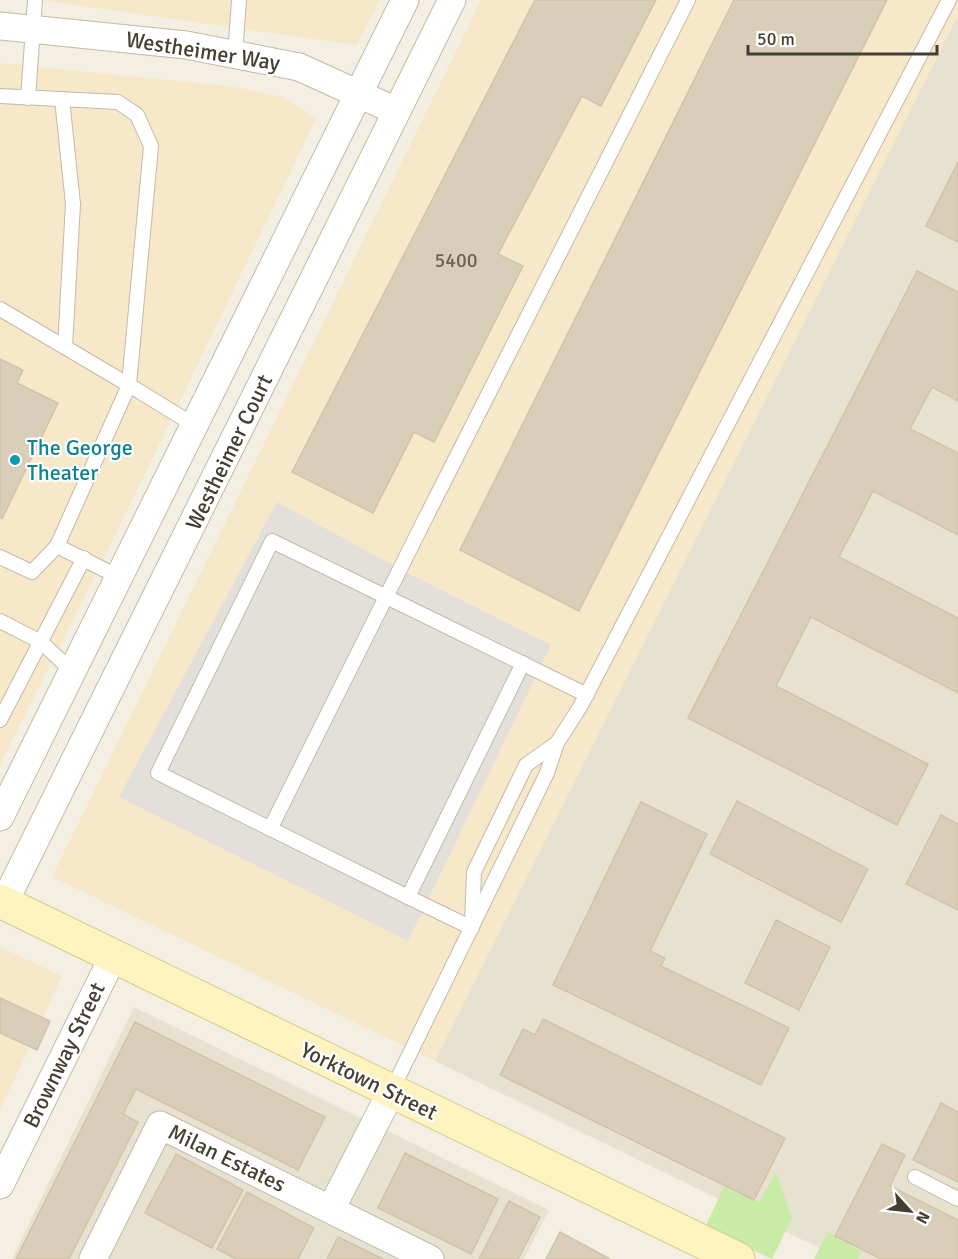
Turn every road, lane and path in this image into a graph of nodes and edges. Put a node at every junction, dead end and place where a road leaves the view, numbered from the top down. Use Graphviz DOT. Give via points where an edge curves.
graph roads {
  1 [pos="34,0"];
  2 [pos="239,0"];
  3 [pos="405,0"];
  4 [pos="452,0"];
  5 [pos="688,0"];
  6 [pos="950,0"];
  7 [pos="0,26"];
  8 [pos="33,29"];
  9 [pos="235,54"];
  10 [pos="358,94"];
  11 [pos="0,96"];
  12 [pos="28,98"];
  13 [pos="63,99"];
  14 [pos="396,111"];
  15 [pos="0,309"];
  16 [pos="65,347"];
  17 [pos="129,385"];
  18 [pos="194,425"];
  19 [pos="57,546"];
  20 [pos="0,557"];
  21 [pos="84,558"];
  22 [pos="119,577"];
  23 [pos="157,597"];
  24 [pos="386,597"];
  25 [pos="0,621"];
  26 [pos="41,642"];
  27 [pos="523,663"];
  28 [pos="72,671"];
  29 [pos="587,695"];
  30 [pos="0,720"];
  31 [pos="557,743"];
  32 [pos="2,806"];
  33 [pos="270,829"];
  34 [pos="408,897"];
  35 [pos="2,902"];
  36 [pos="472,928"];
  37 [pos="113,957"];
  38 [pos="391,1092"];
  39 [pos="915,1177"];
  40 [pos="0,1185"];
  41 [pos="958,1199"];
  42 [pos="330,1209"];
  43 [pos="93,1259"];
  44 [pos="430,1259"];
  45 [pos="738,1259"];
  1 -- 8 [label="lane"];
  2 -- 9 [label="lane"];
  3 -- 10 [label="street, Westheimer Court"];
  4 -- 14 [label="street, Westheimer Court"];
  5 -- 24 [label="lane"];
  6 -- 29 [label="lane"];
  7 -- 8 [label="street, Westheimer Way"];
  8 -- 9 [label="street, Westheimer Way"];
  8 -- 12 [label="lane"];
  9 -- 10 [label="street, Westheimer Way" via="299,67"];
  10 -- 14 [label="street, Westheimer Way"];
  10 -- 18 [label="street, Westheimer Court"];
  11 -- 12 [label="lane"];
  12 -- 13 [label="lane"];
  13 -- 16 [label="lane" via="73,204"];
  13 -- 17 [label="lane" via="118,102 137,115 151,146"];
  14 -- 23 [label="street, Westheimer Court"];
  15 -- 16 [label="lane"];
  16 -- 17 [label="lane"];
  17 -- 18 [label="lane"];
  17 -- 19 [label="lane"];
  18 -- 22 [label="street, Westheimer Court"];
  19 -- 20 [label="lane" via="32,572"];
  19 -- 21 [label="lane"];
  21 -- 22 [label="lane"];
  21 -- 26 [label="lane"];
  22 -- 23 [label="street"];
  22 -- 28 [label="street, Westheimer Court"];
  23 -- 35 [label="street, Westheimer Court"];
  24 -- 27 [label="lane"];
  24 -- 33 [label="lane"];
  24 -- 33 [label="lane" via="272,541 158,773"];
  25 -- 26 [label="lane"];
  26 -- 28 [label="lane"];
  26 -- 30 [label="lane"];
  27 -- 29 [label="lane"];
  27 -- 34 [label="lane"];
  28 -- 32 [label="street, Westheimer Court"];
  29 -- 31 [label="lane"];
  31 -- 36 [label="lane" via="547,773"];
  31 -- 36 [label="lane" via="526,765 474,872"];
  33 -- 34 [label="lane"];
  34 -- 36 [label="lane"];
  35 -- 37 [label="street, Yorktown Street"];
  36 -- 38 [label="lane"];
  37 -- 38 [label="street, Yorktown Street"];
  37 -- 40 [label="street, Brownway Street"];
  38 -- 42 [label="street"];
  38 -- 45 [label="street, Yorktown Street"];
  39 -- 41 [label="lane"];
  42 -- 43 [label="street, Milan Estates" via="160,1125"];
  42 -- 44 [label="street, Milan Estates"];
}
